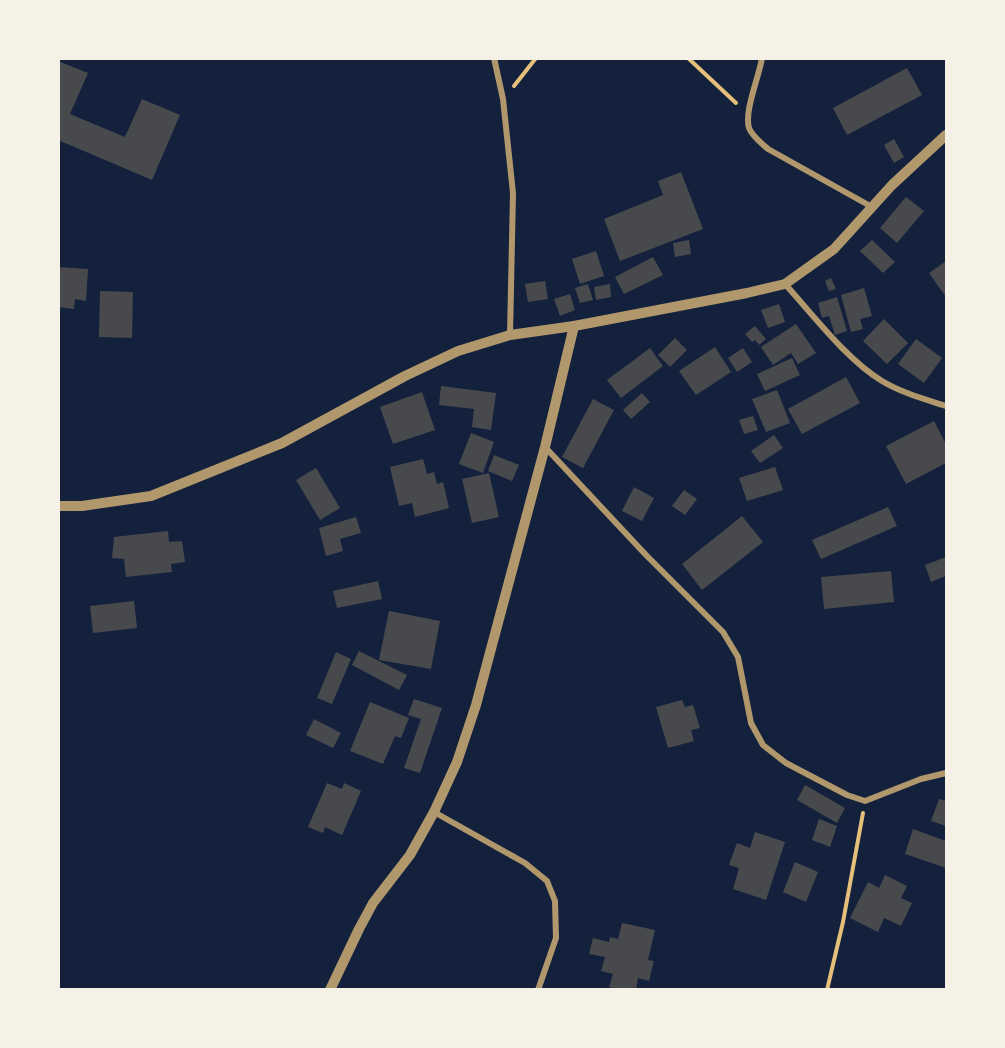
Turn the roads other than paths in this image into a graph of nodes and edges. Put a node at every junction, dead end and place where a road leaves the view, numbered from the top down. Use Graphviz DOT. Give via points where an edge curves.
graph roads {
  1 [pos="494,58"];
  2 [pos="762,58"];
  3 [pos="946,135"];
  4 [pos="872,207"];
  5 [pos="785,284"];
  6 [pos="574,326"];
  7 [pos="510,335"];
  8 [pos="946,406"];
  9 [pos="545,447"];
  10 [pos="58,506"];
  11 [pos="946,774"];
  12 [pos="434,812"];
  13 [pos="330,990"];
  14 [pos="538,990"];
  1 -- 7 [label="street" via="504,99 513,194"];
  2 -- 4 [label="street" via="748,114 749,129 756,139"];
  3 -- 4 [label="street"];
  4 -- 5 [label="street" via="834,249"];
  5 -- 6 [label="street"];
  5 -- 8 [label="street" via="859,365 907,394"];
  6 -- 7 [label="street"];
  6 -- 9 [label="street"];
  7 -- 10 [label="street" via="458,351 282,443 151,496"];
  9 -- 11 [label="street" via="723,632 738,657 751,723 763,745 786,763 866,801 921,779"];
  9 -- 12 [label="street" via="476,705 457,762"];
  12 -- 13 [label="street" via="410,855 368,912"];
  12 -- 14 [label="street" via="525,863 547,880 555,901 556,938"];
}
